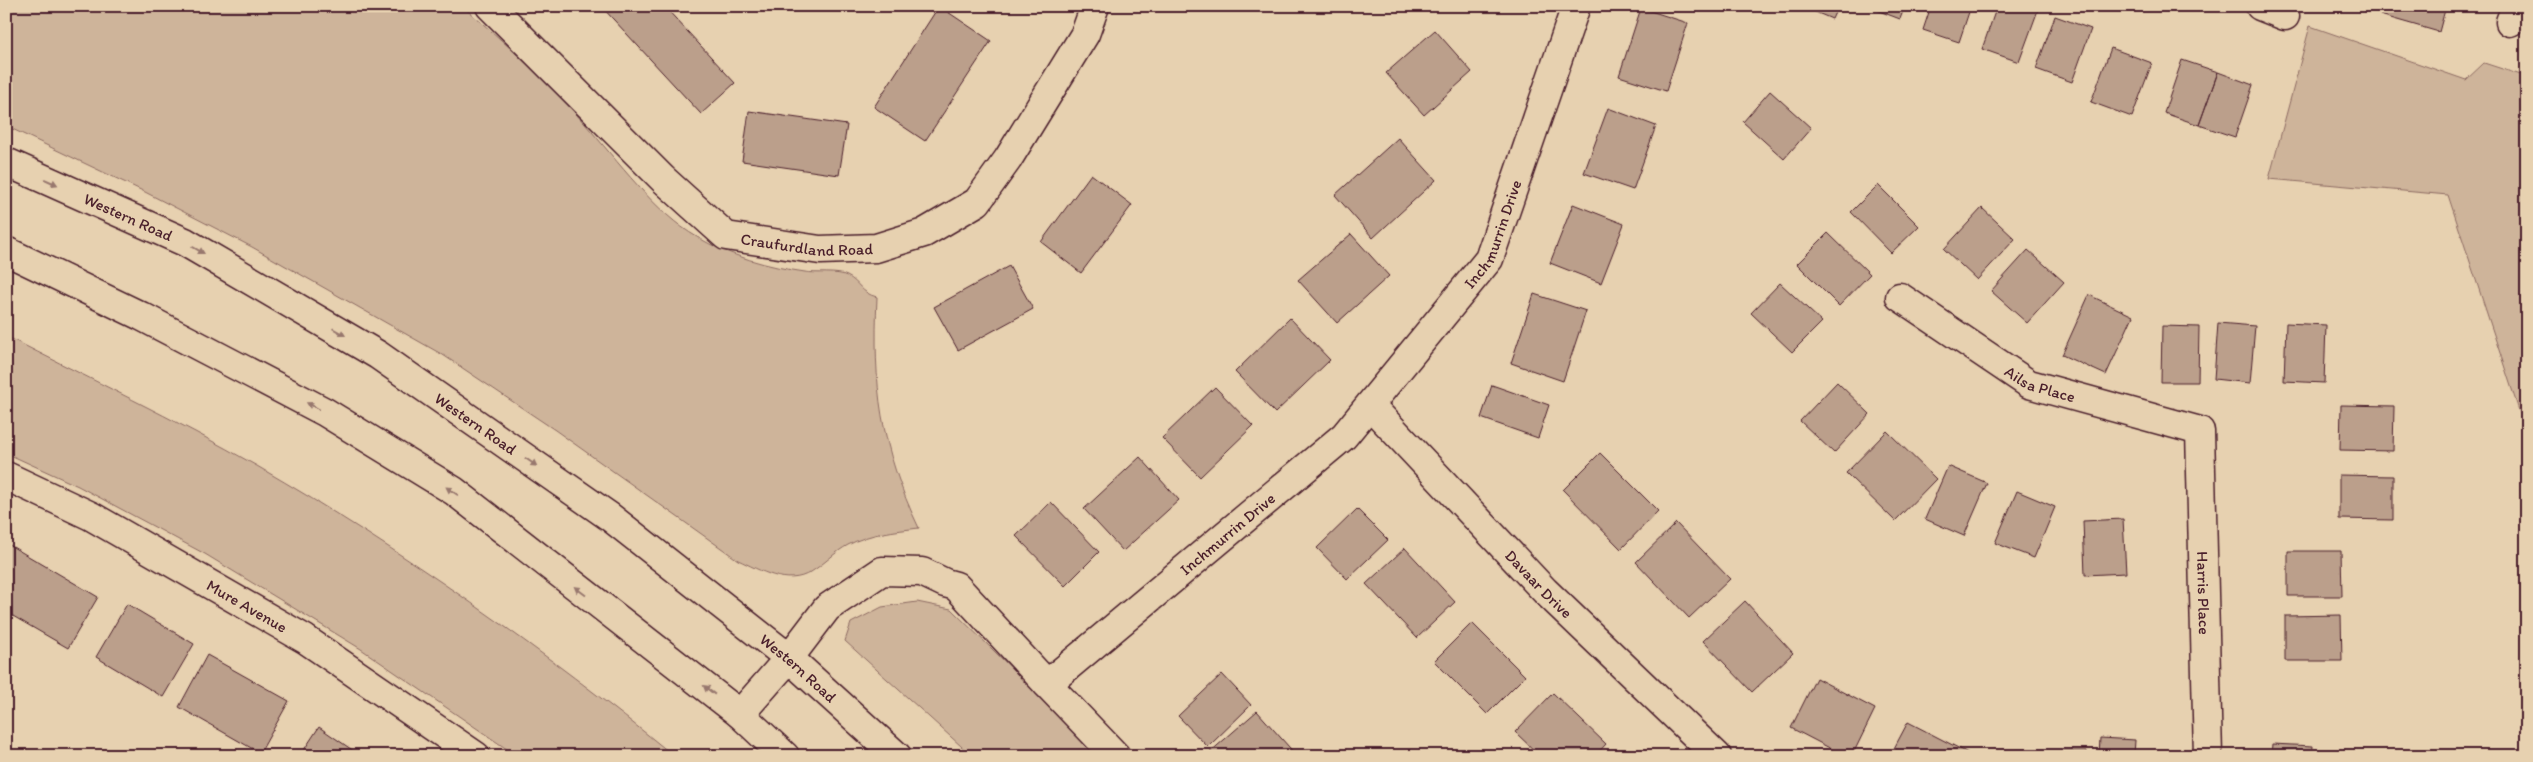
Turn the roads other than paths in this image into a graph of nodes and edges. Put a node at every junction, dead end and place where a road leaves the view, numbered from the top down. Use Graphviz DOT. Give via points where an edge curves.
graph roads {
  1 [pos="490,6"];
  2 [pos="1096,6"];
  3 [pos="1576,6"];
  4 [pos="2260,6"];
  5 [pos="2285,16"];
  6 [pos="6,162"];
  7 [pos="6,251"];
  8 [pos="1900,297"];
  9 [pos="1370,405"];
  10 [pos="2200,431"];
  11 [pos="6,476"];
  12 [pos="790,658"];
  13 [pos="1047,684"];
  14 [pos="740,714"];
  15 [pos="476,756"];
  16 [pos="785,756"];
  17 [pos="897,756"];
  18 [pos="1116,756"];
  19 [pos="1717,756"];
  20 [pos="2208,756"];
  1 -- 2 [label="street, Craufurdland Road" via="663,179 726,236 820,250 876,248 924,233 977,202 1008,159 1086,34"];
  3 -- 9 [label="street, Inchmurrin Drive" via="1489,259"];
  4 -- 5 [label="street"];
  6 -- 12 [label="street, Western Road, one-way" via="185,242 378,355 610,517"];
  14 -- 7 [label="street, one-way" via="454,492 325,412 141,316"];
  8 -- 10 [label="street, Ailsa Place" via="2029,384"];
  9 -- 13 [label="street, Inchmurrin Drive" via="1344,436"];
  9 -- 19 [label="street, Davaar Drive" via="1545,591"];
  10 -- 20 [label="street, Harris Place"];
  11 -- 15 [label="street, Mure Avenue" via="91,516 305,638"];
  12 -- 13 [label="street" via="827,608 882,571 922,572 956,586"];
  12 -- 14 [label="street"];
  12 -- 17 [label="street, Western Road"];
  13 -- 18 [label="street"];
  14 -- 16 [label="street"];
}
